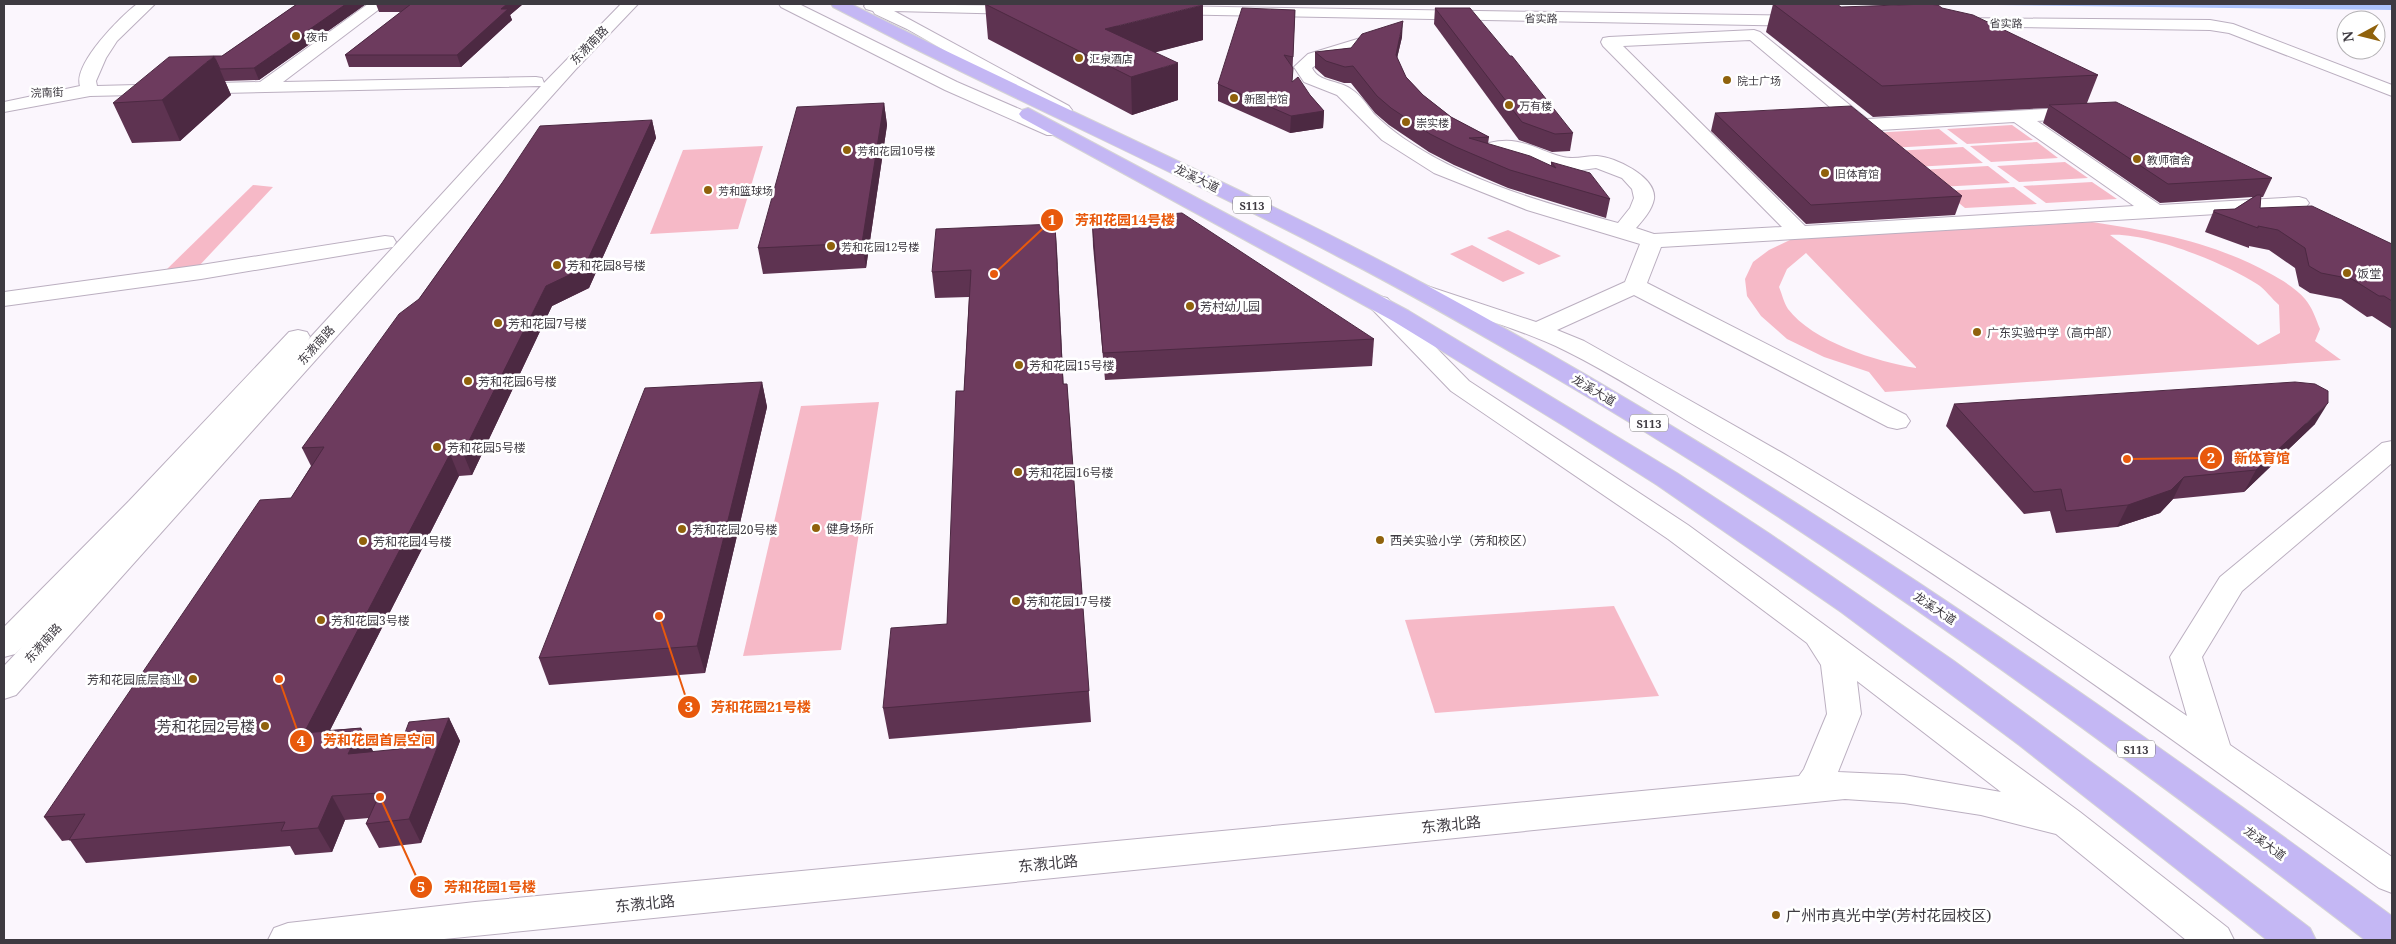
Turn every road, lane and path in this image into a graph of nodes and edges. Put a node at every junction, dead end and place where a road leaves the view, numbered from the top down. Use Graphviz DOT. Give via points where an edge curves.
graph roads {
  1 [pos="147,4"];
  2 [pos="378,4"];
  3 [pos="614,4"];
  4 [pos="630,4"];
  5 [pos="789,4"];
  6 [pos="816,4"];
  7 [pos="839,4"];
  8 [pos="867,4"];
  9 [pos="950,8"];
  10 [pos="1039,9"];
  11 [pos="1148,11"];
  12 [pos="1662,20"];
  13 [pos="913,26"];
  14 [pos="1754,36"];
  15 [pos="1969,38"];
  16 [pos="1683,39"];
  17 [pos="1609,42"];
  18 [pos="968,74"];
  19 [pos="536,82"];
  20 [pos="265,87"];
  21 [pos="90,90"];
  22 [pos="2392,91"];
  23 [pos="4,93"];
  24 [pos="2079,94"];
  25 [pos="4,106"];
  26 [pos="2019,117"];
  27 [pos="1086,124"];
  28 [pos="1064,135"];
  29 [pos="1496,147"];
  30 [pos="2263,185"];
  31 [pos="2156,212"];
  32 [pos="1624,230"];
  33 [pos="1799,232"];
  34 [pos="1652,241"];
  35 [pos="386,242"];
  36 [pos="1635,286"];
  37 [pos="1417,289"];
  38 [pos="4,299"];
  39 [pos="1379,304"];
  40 [pos="1537,330"];
  41 [pos="1897,421"];
  42 [pos="2392,449"];
  43 [pos="9,636"];
  44 [pos="1819,636"];
  45 [pos="4,687"];
  46 [pos="2214,751"];
  47 [pos="1809,788"];
  48 [pos="2067,822"];
  49 [pos="2392,877"];
  50 [pos="2392,938"];
  51 [pos="288,940"];
  52 [pos="2214,940"];
  53 [pos="2296,940"];
  1 -- 21 [label="street" via="122,23 102,50 87,81"];
  2 -- 20 [label="street"];
  3 -- 19 [label="street, 东漖南路"];
  4 -- 45 [label="street, 东漖南路" via="507,134"];
  5 -- 28 [label="street" via="952,86"];
  6 -- 18 [label="main road, 龙溪大道"];
  7 -- 18 [label="main road, 龙溪大道"];
  8 -- 9 [label="street"];
  8 -- 13 [label="street"];
  9 -- 10 [label="street"];
  9 -- 13 [label="street" via="921,16"];
  11 -- 12 [label="street, 省实路"];
  12 -- 14 [label="street, 省实路" via="1821,25 1745,28"];
  12 -- 16 [label="street"];
  13 -- 27 [label="street"];
  14 -- 16 [label="street"];
  14 -- 26 [label="street" via="1863,125"];
  15 -- 22 [label="street, 省实路" via="1939,27 2210,25 2233,29"];
  16 -- 17 [label="street"];
  17 -- 32 [label="street" via="1591,25 1424,23 1314,58 1303,67 1305,75 1314,82 1342,90 1369,120 1427,161 1497,192"];
  17 -- 33 [label="street"];
  18 -- 27 [label="main road, 龙溪大道 / S113"];
  18 -- 28 [label="main road, 龙溪大道 / S113"];
  19 -- 20 [label="street"];
  19 -- 35 [label="street, 东漖南路"];
  20 -- 21 [label="street"];
  21 -- 23 [label="street, 浣南街"];
  21 -- 25 [label="street"];
  24 -- 26 [label="street" via="2100,107"];
  26 -- 31 [label="street"];
  27 -- 37 [label="main road, 龙溪大道 / S113"];
  28 -- 39 [label="main road, 龙溪大道 / S113"];
  29 -- 32 [label="street" via="1517,146 1557,162 1575,165 1598,162 1630,174 1642,188 1644,198"];
  30 -- 31 [label="street" via="2307,207"];
  31 -- 33 [label="street"];
  32 -- 34 [label="street"];
  33 -- 34 [label="street"];
  34 -- 36 [label="street"];
  35 -- 38 [label="street"];
  35 -- 43 [label="street, 东漖南路" via="229,412"];
  36 -- 40 [label="street"];
  36 -- 41 [label="street"];
  37 -- 40 [label="street"];
  37 -- 50 [label="main road, 龙溪大道 / S113" via="1649,423 1875,567 2130,744"];
  39 -- 44 [label="street" via="1460,386 1678,532"];
  39 -- 53 [label="main road, 龙溪大道 / S113" via="1623,451 1826,588 2055,753"];
  40 -- 46 [label="street" via="1575,346 1625,374 1906,542"];
  42 -- 46 [label="street" via="2230,584 2191,649 2186,658"];
  44 -- 47 [label="street" via="1837,664 1844,714 1819,776"];
  44 -- 48 [label="street"];
  46 -- 49 [label="street"];
  47 -- 48 [label="street, 东漖北路" via="1846,785 1904,789 1981,801"];
  47 -- 51 [label="street, 东漖北路"];
  48 -- 52 [label="street"];
}
